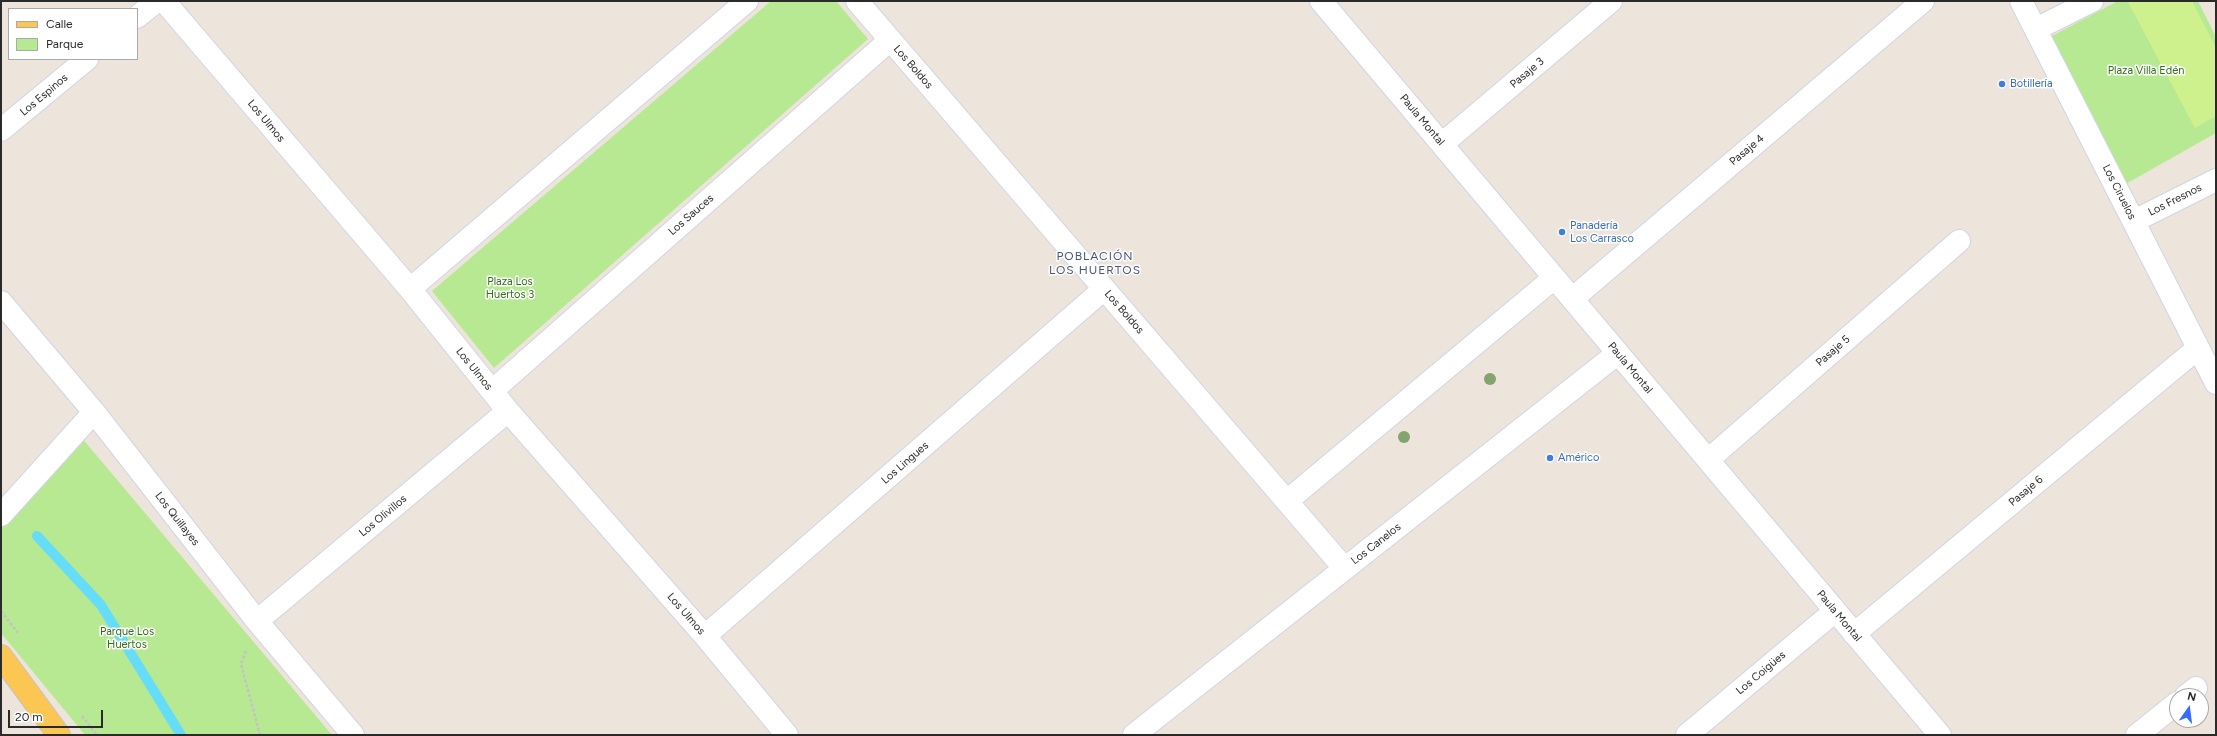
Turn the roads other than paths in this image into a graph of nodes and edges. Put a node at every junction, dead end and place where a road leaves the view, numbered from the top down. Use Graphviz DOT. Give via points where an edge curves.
graph roads {
  1 [pos="157,1"];
  2 [pos="164,1"];
  3 [pos="746,1"];
  4 [pos="857,1"];
  5 [pos="1321,1"];
  6 [pos="1611,1"];
  7 [pos="1923,1"];
  8 [pos="2021,1"];
  9 [pos="2092,1"];
  10 [pos="138,16"];
  11 [pos="2036,29"];
  12 [pos="890,40"];
  13 [pos="86,60"];
  14 [pos="1,130"];
  15 [pos="1442,144"];
  16 [pos="2216,180"];
  17 [pos="2134,221"];
  18 [pos="1959,241"];
  19 [pos="1554,278"];
  20 [pos="410,289"];
  21 [pos="1104,289"];
  22 [pos="1572,299"];
  23 [pos="1,302"];
  24 [pos="2198,348"];
  25 [pos="1618,353"];
  26 [pos="2216,383"];
  27 [pos="492,391"];
  28 [pos="508,411"];
  29 [pos="94,412"];
  30 [pos="1708,460"];
  31 [pos="1287,501"];
  32 [pos="1,515"];
  33 [pos="1345,569"];
  34 [pos="1835,611"];
  35 [pos="257,621"];
  36 [pos="1854,634"];
  37 [pos="705,636"];
  38 [pos="1,656"];
  39 [pos="2169,709"];
  40 [pos="59,735"];
  41 [pos="353,735"];
  42 [pos="787,735"];
  43 [pos="1134,735"];
  44 [pos="1687,735"];
  45 [pos="1940,735"];
  46 [pos="2137,735"];
  1 -- 10 [label="street"];
  2 -- 20 [label="street, Los Ulmos"];
  3 -- 20 [label="street"];
  4 -- 12 [label="street, Los Boldos"];
  5 -- 15 [label="street, Paula Montal"];
  6 -- 15 [label="street, Pasaje 3"];
  7 -- 22 [label="street, Pasaje 4"];
  8 -- 11 [label="street, Los Ciruelos"];
  9 -- 11 [label="street"];
  11 -- 17 [label="street, Los Ciruelos"];
  12 -- 21 [label="street, Los Boldos"];
  12 -- 27 [label="street, Los Sauces"];
  13 -- 14 [label="street, Los Espinos"];
  15 -- 19 [label="street, Paula Montal"];
  16 -- 17 [label="street, Los Fresnos"];
  17 -- 24 [label="street, Los Ciruelos"];
  18 -- 30 [label="street, Pasaje 5"];
  19 -- 22 [label="street, Paula Montal"];
  19 -- 31 [label="street"];
  20 -- 27 [label="street, Los Ulmos"];
  21 -- 31 [label="street, Los Boldos"];
  21 -- 37 [label="street, Los Lingues"];
  22 -- 25 [label="street, Paula Montal"];
  23 -- 29 [label="street, Los Quillayes"];
  24 -- 26 [label="street, Los Ciruelos"];
  24 -- 36 [label="street, Pasaje 6"];
  25 -- 30 [label="street, Paula Montal"];
  25 -- 33 [label="street, Los Canelos"];
  27 -- 28 [label="street, Los Ulmos"];
  28 -- 35 [label="street, Los Olivillos"];
  28 -- 37 [label="street, Los Ulmos"];
  29 -- 32 [label="street"];
  29 -- 35 [label="street, Los Quillayes"];
  30 -- 34 [label="street, Paula Montal"];
  31 -- 33 [label="street, Los Boldos"];
  33 -- 43 [label="street, Los Canelos"];
  34 -- 36 [label="street, Paula Montal"];
  34 -- 44 [label="street, Los Coigües"];
  35 -- 41 [label="street, Los Quillayes"];
  36 -- 45 [label="street, Paula Montal"];
  37 -- 42 [label="street, Los Ulmos"];
  38 -- 40 [label="main road"];
  39 -- 46 [label="street"];
}
